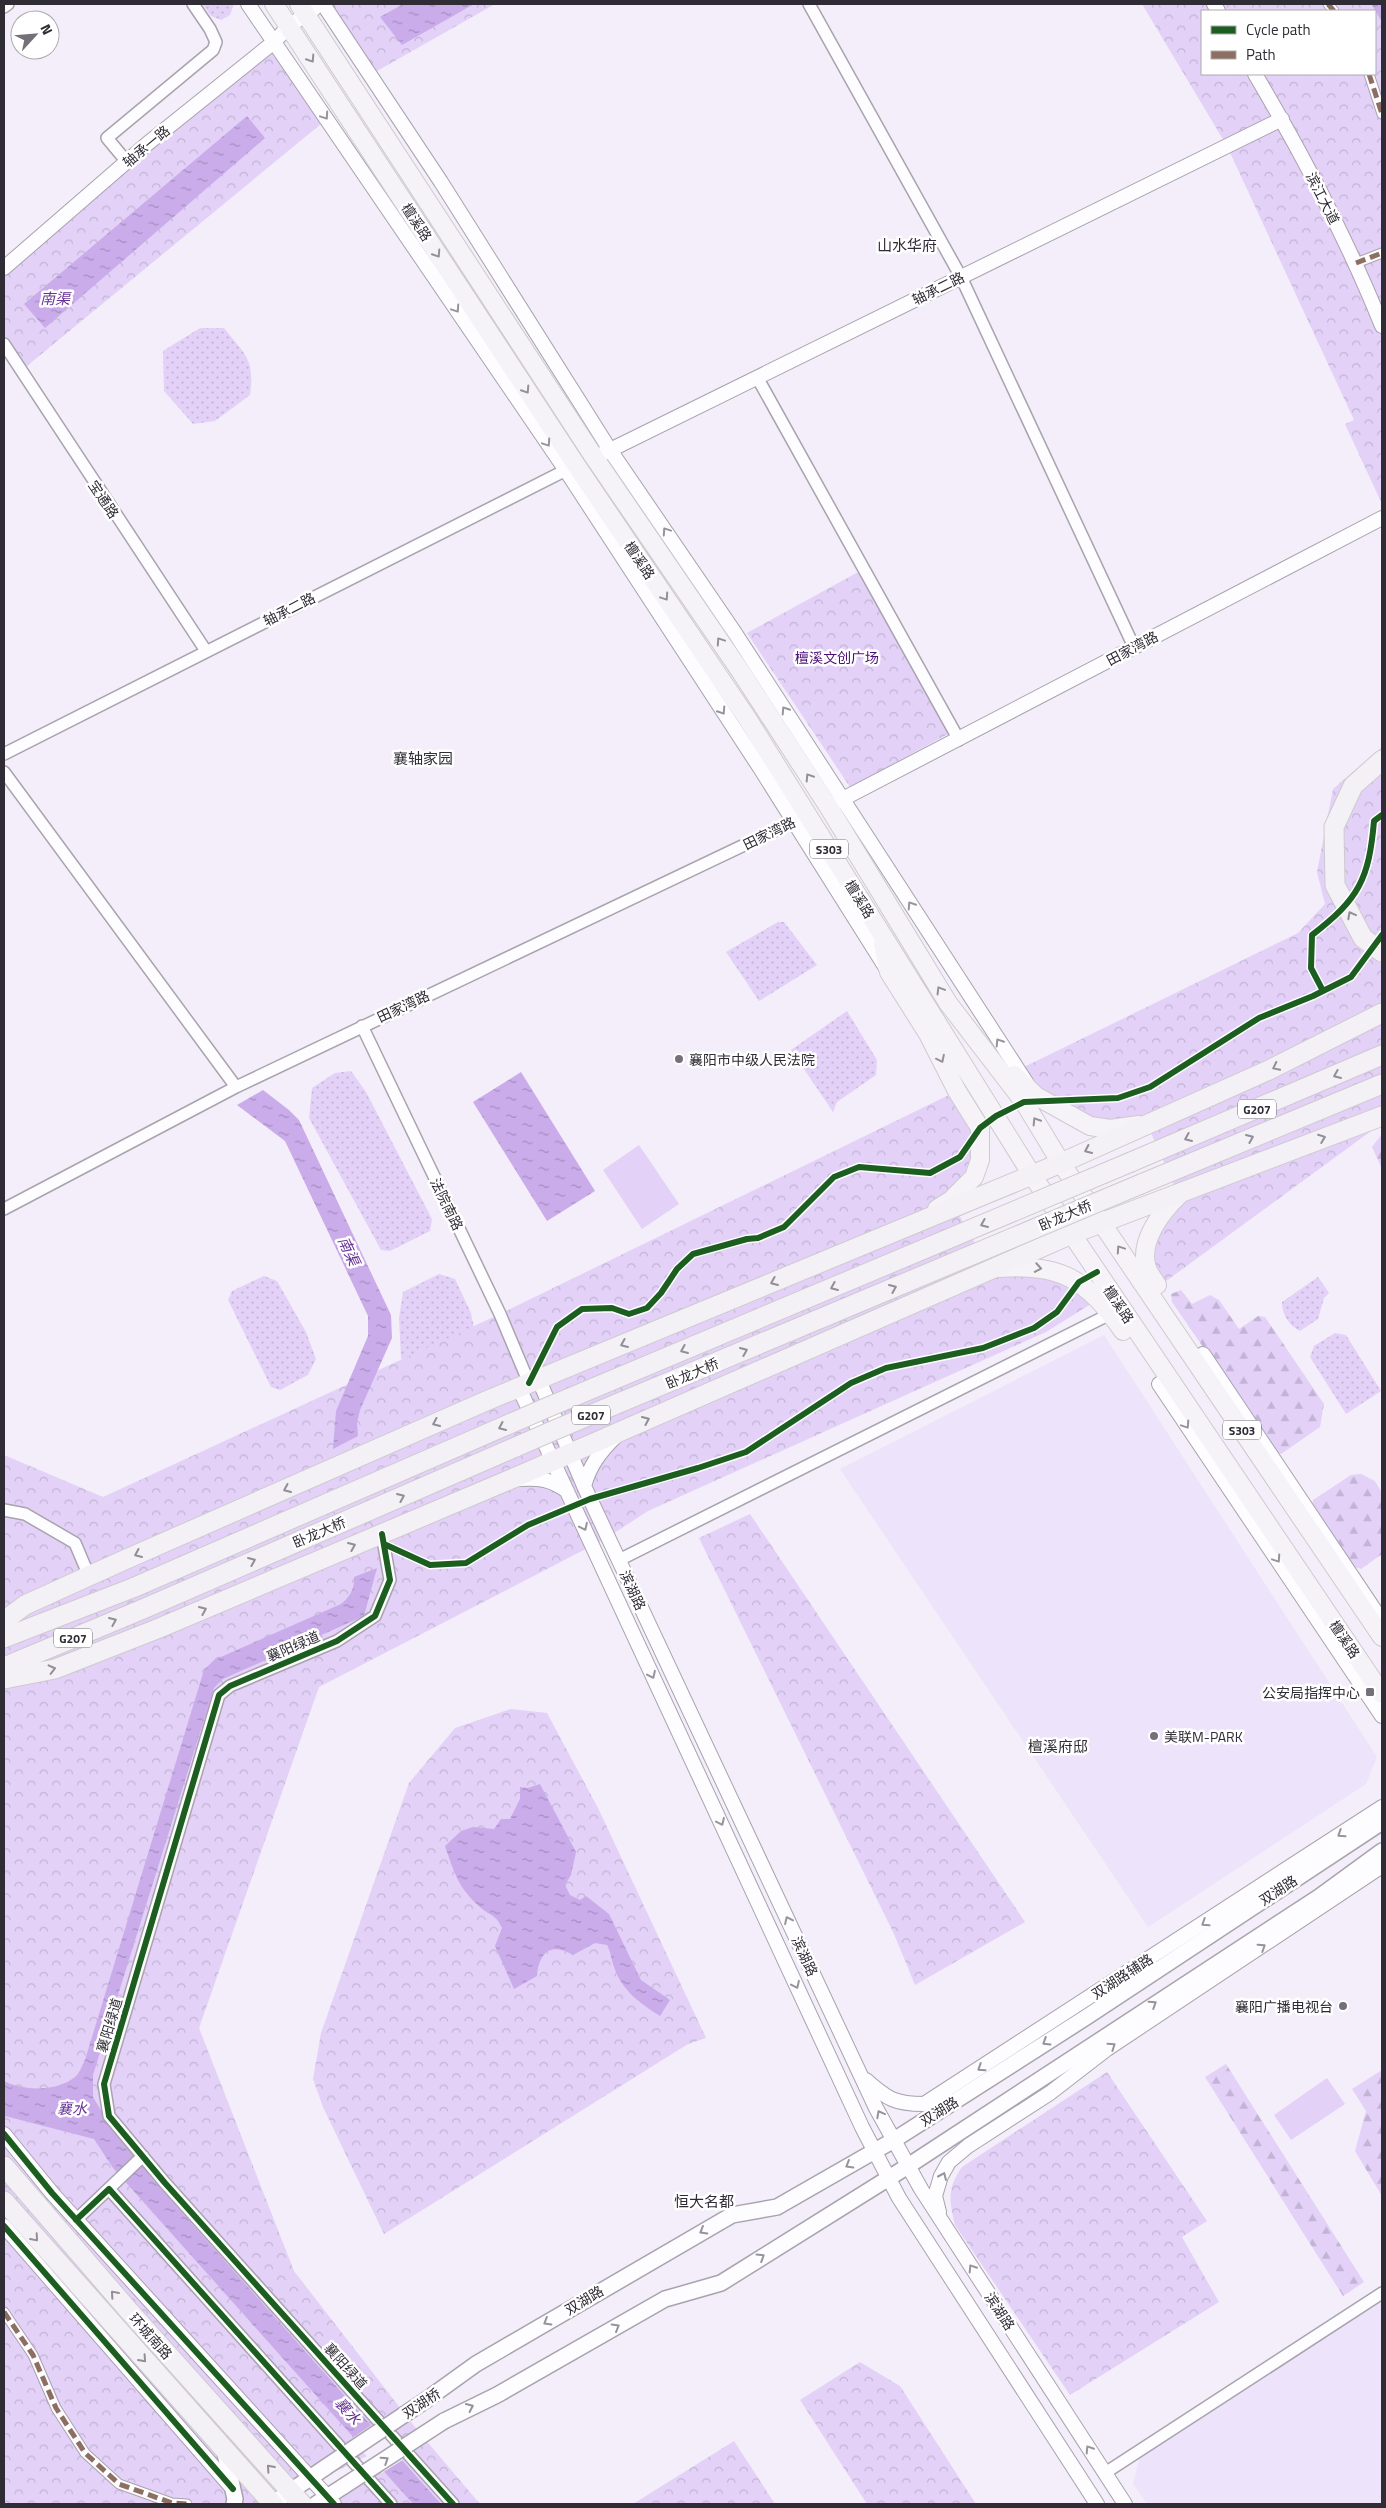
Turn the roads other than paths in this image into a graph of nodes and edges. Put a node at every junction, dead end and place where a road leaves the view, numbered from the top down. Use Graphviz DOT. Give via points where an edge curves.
graph roads {
  1 [pos="8,4"];
  2 [pos="193,4"];
  3 [pos="248,4"];
  4 [pos="274,4"];
  5 [pos="323,4"];
  6 [pos="809,4"];
  7 [pos="4,7"];
  8 [pos="303,9"];
  9 [pos="289,26"];
  10 [pos="274,42"];
  11 [pos="1256,75"];
  12 [pos="1369,75"];
  13 [pos="1382,114"];
  14 [pos="1282,119"];
  15 [pos="127,162"];
  16 [pos="1382,253"];
  17 [pos="1356,263"];
  18 [pos="4,268"];
  19 [pos="961,277"];
  20 [pos="1382,326"];
  21 [pos="4,344"];
  22 [pos="757,377"];
  23 [pos="602,453"];
  24 [pos="570,467"];
  25 [pos="1382,518"];
  26 [pos="1134,647"];
  27 [pos="206,651"];
  28 [pos="959,740"];
  29 [pos="4,754"];
  30 [pos="1382,760"];
  31 [pos="4,772"];
  32 [pos="835,803"];
  33 [pos="800,818"];
  34 [pos="881,932"];
  35 [pos="1382,952"];
  36 [pos="889,972"];
  37 [pos="1382,1013"];
  38 [pos="956,1014"];
  39 [pos="362,1026"];
  40 [pos="1382,1056"];
  41 [pos="1382,1084"];
  42 [pos="236,1087"];
  43 [pos="1036,1096"];
  44 [pos="1382,1116"];
  45 [pos="1146,1123"];
  46 [pos="1061,1163"];
  47 [pos="1032,1175"];
  48 [pos="1178,1194"];
  49 [pos="4,1209"];
  50 [pos="1102,1222"];
  51 [pos="913,1224"];
  52 [pos="1072,1234"];
  53 [pos="990,1269"];
  54 [pos="1116,1311"];
  55 [pos="1203,1354"];
  56 [pos="529,1384"];
  57 [pos="1158,1384"];
  58 [pos="1212,1385"];
  59 [pos="1185,1401"];
  60 [pos="620,1431"];
  61 [pos="562,1457"];
  62 [pos="509,1480"];
  63 [pos="584,1486"];
  64 [pos="567,1490"];
  65 [pos="4,1510"];
  66 [pos="382,1534"];
  67 [pos="619,1560"];
  68 [pos="89,1576"];
  69 [pos="4,1621"];
  70 [pos="1382,1621"];
  71 [pos="1382,1637"];
  72 [pos="4,1638"];
  73 [pos="4,1667"];
  74 [pos="4,1678"];
  75 [pos="1382,1694"];
  76 [pos="1382,1716"];
  77 [pos="1382,1808"];
  78 [pos="1382,1812"];
  79 [pos="1377,1825"];
  80 [pos="1382,1851"];
  81 [pos="1382,1866"];
  82 [pos="861,2074"];
  83 [pos="4,2134"];
  84 [pos="894,2140"];
  85 [pos="874,2150"];
  86 [pos="143,2156"];
  87 [pos="4,2166"];
  88 [pos="908,2166"];
  89 [pos="888,2178"];
  90 [pos="111,2187"];
  91 [pos="4,2201"];
  92 [pos="76,2220"];
  93 [pos="942,2222"];
  94 [pos="4,2226"];
  95 [pos="1382,2293"];
  96 [pos="4,2312"];
  97 [pos="476,2364"];
  98 [pos="497,2395"];
  99 [pos="224,2449"];
  100 [pos="1105,2473"];
  101 [pos="310,2478"];
  102 [pos="233,2489"];
  103 [pos="296,2498"];
  104 [pos="326,2502"];
  105 [pos="187,2504"];
  106 [pos="234,2504"];
  107 [pos="273,2504"];
  108 [pos="390,2504"];
  109 [pos="453,2504"];
  110 [pos="1097,2504"];
  111 [pos="1125,2504"];
  1 -- 7 [label="street"];
  2 -- 15 [label="street" via="216,42 213,50 107,138"];
  3 -- 10 [label="street"];
  4 -- 9 [label="main road, 檀溪路 / S303"];
  5 -- 8 [label="street"];
  5 -- 23 [label="street" via="446,190"];
  6 -- 19 [label="street"];
  8 -- 9 [label="street"];
  8 -- 23 [label="main road, 檀溪路 / S303"];
  9 -- 10 [label="street, 轴承一路"];
  9 -- 24 [label="main road, 檀溪路 / S303, one-way"];
  10 -- 15 [label="street, 轴承一路"];
  10 -- 24 [label="street, one-way"];
  11 -- 14 [label="street, 滨江大道"];
  12 -- 13 [label="street"];
  14 -- 17 [label="street, 滨江大道"];
  14 -- 19 [label="street, 轴承二路"];
  15 -- 18 [label="street, 轴承一路"];
  16 -- 17 [label="street"];
  17 -- 20 [label="street, 滨江大道"];
  19 -- 22 [label="street, 轴承二路"];
  19 -- 26 [label="street"];
  21 -- 27 [label="street, 宝通路"];
  22 -- 23 [label="street, 轴承二路"];
  22 -- 28 [label="street"];
  32 -- 23 [label="main road, 檀溪路 / S303, one-way" via="741,672"];
  24 -- 27 [label="street, 轴承二路"];
  24 -- 33 [label="main road, 檀溪路 / S303, one-way" via="747,718"];
  25 -- 26 [label="street, 田家湾路"];
  26 -- 28 [label="street, 田家湾路"];
  27 -- 29 [label="street, 轴承二路"];
  28 -- 32 [label="street, 田家湾路"];
  35 -- 30 [label="highway, one-way" via="1363,938 1335,885 1334,827 1353,786"];
  31 -- 42 [label="street"];
  38 -- 32 [label="main road, 檀溪路 / S303, one-way"];
  43 -- 32 [label="street, one-way"];
  33 -- 34 [label="main road, 檀溪路 / S303"];
  33 -- 36 [label="street"];
  33 -- 39 [label="street, 田家湾路"];
  34 -- 36 [label="main road"];
  34 -- 47 [label="main road, 檀溪路 / S303"];
  36 -- 51 [label="main road, one-way" via="980,1128 980,1160 974,1177 951,1200"];
  37 -- 45 [label="highway, one-way" via="1269,1070"];
  38 -- 43 [label="main road"];
  46 -- 38 [label="main road, 檀溪路 / S303, one-way" via="1024,1102"];
  39 -- 42 [label="street, 田家湾路"];
  39 -- 56 [label="street, 法院南路" via="500,1314"];
  40 -- 72 [label="highway, 卧龙大桥 / G207, one-way, bridge" via="546,1408 136,1587"];
  73 -- 41 [label="highway, 卧龙大桥 / G207, one-way, bridge" via="584,1418"];
  42 -- 49 [label="street, 田家湾路"];
  43 -- 45 [label="main road" via="1090,1126 1110,1129"];
  48 -- 44 [label="highway, one-way"];
  45 -- 46 [label="highway, one-way"];
  46 -- 47 [label="highway"];
  46 -- 50 [label="main road, 檀溪路 / S303"];
  47 -- 51 [label="highway"];
  47 -- 52 [label="main road, 檀溪路 / S303"];
  48 -- 50 [label="highway"];
  48 -- 55 [label="main road" via="1163,1210 1152,1231 1146,1250 1147,1267"];
  50 -- 52 [label="highway"];
  58 -- 50 [label="main road, 檀溪路 / S303, one-way"];
  51 -- 56 [label="highway, one-way"];
  52 -- 53 [label="highway"];
  52 -- 54 [label="main road, 檀溪路 / S303"];
  53 -- 54 [label="main road, one-way" via="1024,1266 1056,1272 1079,1282"];
  60 -- 53 [label="highway, one-way"];
  54 -- 57 [label="main road"];
  54 -- 59 [label="main road, 檀溪路 / S303"];
  54 -- 67 [label="street"];
  55 -- 58 [label="main road"];
  55 -- 70 [label="street"];
  56 -- 61 [label="street, 滨湖路"];
  56 -- 61 [label="street, 滨湖路"];
  56 -- 68 [label="highway, one-way"];
  57 -- 59 [label="main road"];
  57 -- 76 [label="street, one-way"];
  58 -- 71 [label="main road, 檀溪路 / S303"];
  59 -- 75 [label="main road, 檀溪路 / S303"];
  60 -- 61 [label="highway"];
  60 -- 63 [label="street" via="597,1456"];
  61 -- 62 [label="highway"];
  61 -- 63 [label="street, 滨湖路"];
  61 -- 64 [label="street, 滨湖路"];
  62 -- 64 [label="street" via="540,1478 556,1482"];
  62 -- 66 [label="highway"];
  63 -- 67 [label="street, 滨湖路"];
  64 -- 85 [label="street, 滨湖路, one-way"];
  65 -- 68 [label="street" via="25,1514 75,1543"];
  74 -- 66 [label="highway, one-way" via="63,1666"];
  66 -- 86 [label="street, 襄阳绿道" via="390,1580 375,1616 337,1641 230,1686 219,1695 104,2084 109,2116"];
  82 -- 67 [label="street, 滨湖路, one-way"];
  68 -- 69 [label="highway" via="26,1605"];
  77 -- 82 [label="street, 双湖路辅路, one-way" via="924,2104 903,2104 886,2098"];
  78 -- 79 [label="street"];
  79 -- 84 [label="main road, 双湖路, one-way"];
  88 -- 80 [label="main road, 双湖路, one-way" via="1319,1896"];
  93 -- 81 [label="street, one-way" via="935,2196 949,2162 968,2146"];
  84 -- 82 [label="street, 滨湖路, one-way"];
  83 -- 92 [label="street"];
  84 -- 85 [label="main road, 双湖路"];
  84 -- 88 [label="street, 滨湖路"];
  85 -- 89 [label="street, 滨湖路"];
  85 -- 97 [label="main road, 双湖路, one-way" via="777,2207 732,2215"];
  86 -- 90 [label="street"];
  86 -- 109 [label="street, 襄阳绿道"];
  103 -- 87 [label="highway, 环城南路, one-way"];
  88 -- 89 [label="main road, 双湖路"];
  88 -- 93 [label="street, 滨湖路"];
  98 -- 89 [label="main road, 双湖路, one-way" via="665,2299 720,2283"];
  89 -- 110 [label="street, 滨湖路"];
  90 -- 92 [label="street"];
  90 -- 108 [label="street"];
  91 -- 99 [label="highway, 环城南路, one-way"];
  92 -- 101 [label="street"];
  100 -- 93 [label="street, 滨湖路, one-way"];
  94 -- 102 [label="street"];
  95 -- 100 [label="street"];
  96 -- 105 [label="street" via="33,2355 56,2408 86,2453 119,2484 172,2503"];
  97 -- 101 [label="main road, 双湖桥, bridge"];
  104 -- 98 [label="main road, 双湖桥, one-way, bridge" via="344,2486 444,2421"];
  99 -- 102 [label="main road"];
  99 -- 107 [label="highway, 环城南路"];
  100 -- 111 [label="street, 滨湖路"];
  101 -- 103 [label="main road, 双湖桥"];
  101 -- 104 [label="street"];
  102 -- 106 [label="main road"];
  103 -- 107 [label="main road"];
}
